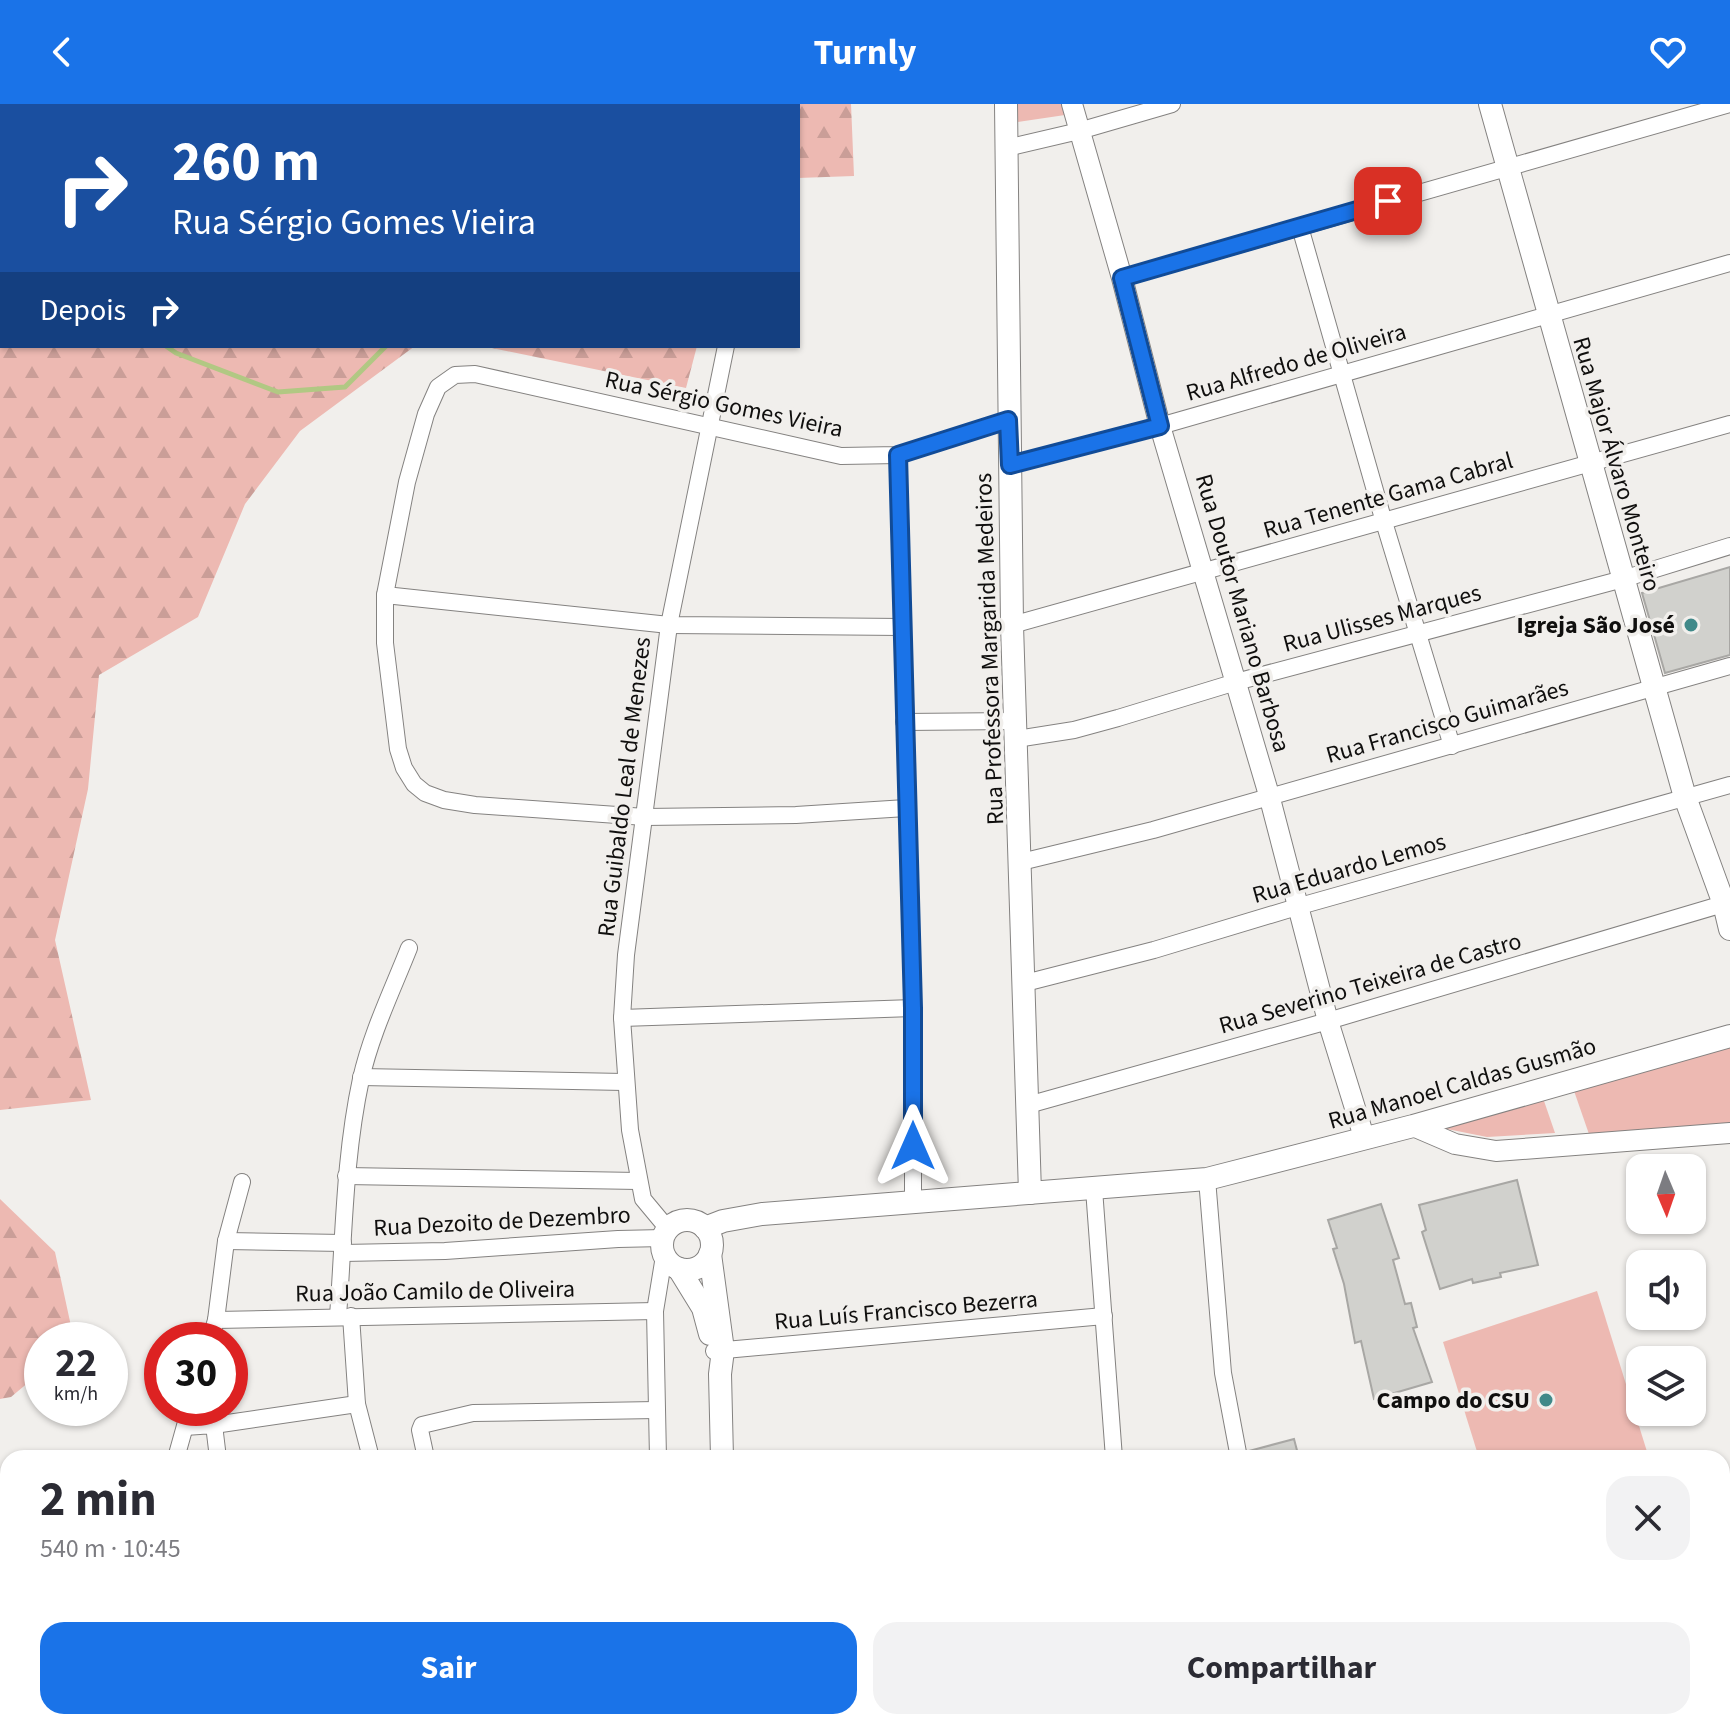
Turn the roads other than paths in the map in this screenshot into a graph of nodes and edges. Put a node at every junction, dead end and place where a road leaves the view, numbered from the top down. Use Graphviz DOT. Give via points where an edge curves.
graph roads {
  1 [pos="1006,104"];
  2 [pos="1072,104"];
  3 [pos="1172,104"];
  4 [pos="1490,104"];
  5 [pos="1730,104"];
  6 [pos="1079,131"];
  7 [pos="1006,148"];
  8 [pos="1506,167"];
  9 [pos="1300,227"];
  10 [pos="1730,263"];
  11 [pos="1122,278"];
  12 [pos="1548,316"];
  13 [pos="726,348"];
  14 [pos="1343,373"];
  15 [pos="1008,420"];
  16 [pos="1730,424"];
  17 [pos="709,426"];
  18 [pos="1160,426"];
  19 [pos="898,455"];
  20 [pos="1591,462"];
  21 [pos="1010,465"];
  22 [pos="1384,522"];
  23 [pos="1730,546"];
  24 [pos="1204,570"];
  25 [pos="1623,579"];
  26 [pos="385,595"];
  27 [pos="669,625"];
  28 [pos="1012,625"];
  29 [pos="902,627"];
  30 [pos="1418,632"];
  31 [pos="1730,666"];
  32 [pos="1236,682"];
  33 [pos="1654,687"];
  34 [pos="904,722"];
  35 [pos="1015,730"];
  36 [pos="1452,746"];
  37 [pos="1730,785"];
  38 [pos="1269,795"];
  39 [pos="1685,797"];
  40 [pos="906,808"];
  41 [pos="645,817"];
  42 [pos="1021,862"];
  43 [pos="1727,903"];
  44 [pos="1300,906"];
  45 [pos="1730,929"];
  46 [pos="409,948"];
  47 [pos="1025,983"];
  48 [pos="913,1008"];
  49 [pos="622,1018"];
  50 [pos="1328,1021"];
  51 [pos="1730,1036"];
  52 [pos="361,1077"];
  53 [pos="624,1082"];
  54 [pos="1028,1105"];
  55 [pos="1413,1126"];
  56 [pos="1730,1133"];
  57 [pos="1364,1137"];
  58 [pos="346,1176"];
  59 [pos="1207,1179"];
  60 [pos="638,1181"];
  61 [pos="242,1182"];
  62 [pos="1094,1189"];
  63 [pos="1030,1193"];
  64 [pos="913,1201"];
  65 [pos="705,1228"];
  66 [pos="226,1241"];
  67 [pos="343,1248"];
  68 [pos="668,1248"];
  69 [pos="710,1254"];
  70 [pos="655,1311"];
  71 [pos="344,1316"];
  72 [pos="1104,1316"];
  73 [pos="216,1320"];
  74 [pos="718,1351"];
  75 [pos="357,1404"];
  76 [pos="656,1410"];
  77 [pos="248,1420"];
  78 [pos="200,1426"];
  79 [pos="214,1426"];
  80 [pos="185,1427"];
  81 [pos="178,1450"];
  82 [pos="217,1450"];
  83 [pos="369,1450"];
  84 [pos="423,1450"];
  85 [pos="658,1450"];
  86 [pos="722,1450"];
  87 [pos="1113,1450"];
  88 [pos="1237,1450"];
  1 -- 7 [label="main road, Rua Professora Margarida Medeiros"];
  2 -- 6 [label="street, Rua Doutor Mariano Barbosa"];
  3 -- 6 [label="street"];
  4 -- 8 [label="main road, Rua Major Álvaro Monteiro"];
  5 -- 8 [label="street"];
  6 -- 7 [label="street"];
  6 -- 11 [label="street, Rua Doutor Mariano Barbosa"];
  7 -- 15 [label="main road, Rua Professora Margarida Medeiros"];
  8 -- 9 [label="street"];
  8 -- 12 [label="main road, Rua Major Álvaro Monteiro"];
  9 -- 11 [label="street"];
  9 -- 14 [label="street"];
  10 -- 12 [label="street, Rua Alfredo de Oliveira"];
  11 -- 18 [label="street, Rua Doutor Mariano Barbosa"];
  12 -- 14 [label="street, Rua Alfredo de Oliveira"];
  12 -- 20 [label="main road, Rua Major Álvaro Monteiro"];
  13 -- 17 [label="street, Rua Guibaldo Leal de Menezes"];
  14 -- 18 [label="street, Rua Alfredo de Oliveira"];
  14 -- 22 [label="street"];
  15 -- 19 [label="street, Rua Sérgio Gomes Vieira"];
  15 -- 21 [label="main road, Rua Professora Margarida Medeiros"];
  16 -- 20 [label="street, Rua Tenente Gama Cabral"];
  17 -- 19 [label="street, Rua Sérgio Gomes Vieira" via="815,452"];
  17 -- 26 [label="street, Rua Sérgio Gomes Vieira" via="475,374 455,375 438,387 426,414"];
  17 -- 27 [label="street, Rua Guibaldo Leal de Menezes"];
  18 -- 21 [label="street, Rua Alfredo de Oliveira"];
  18 -- 24 [label="street, Rua Doutor Mariano Barbosa"];
  19 -- 29 [label="street"];
  20 -- 22 [label="street, Rua Tenente Gama Cabral"];
  20 -- 25 [label="main road, Rua Major Álvaro Monteiro"];
  21 -- 28 [label="main road, Rua Professora Margarida Medeiros"];
  22 -- 24 [label="street, Rua Tenente Gama Cabral"];
  22 -- 30 [label="street"];
  23 -- 25 [label="street, Rua Ulisses Marques"];
  24 -- 28 [label="street, Rua Tenente Gama Cabral"];
  24 -- 32 [label="street, Rua Doutor Mariano Barbosa"];
  25 -- 30 [label="street, Rua Ulisses Marques"];
  25 -- 33 [label="main road, Rua Major Álvaro Monteiro"];
  26 -- 27 [label="street"];
  26 -- 41 [label="street" via="385,643 398,749 414,784 444,800 475,805"];
  27 -- 29 [label="street"];
  27 -- 41 [label="street, Rua Guibaldo Leal de Menezes"];
  28 -- 35 [label="main road, Rua Professora Margarida Medeiros"];
  29 -- 34 [label="street"];
  30 -- 32 [label="street, Rua Ulisses Marques"];
  30 -- 36 [label="street"];
  31 -- 33 [label="street, Rua Francisco Guimarães"];
  32 -- 35 [label="street, Rua Ulisses Marques" via="1074,730"];
  32 -- 38 [label="street, Rua Doutor Mariano Barbosa"];
  33 -- 36 [label="street, Rua Francisco Guimarães"];
  33 -- 39 [label="main road, Rua Major Álvaro Monteiro"];
  34 -- 35 [label="street, Rua Ulisses Marques"];
  34 -- 40 [label="street"];
  35 -- 42 [label="main road, Rua Professora Margarida Medeiros"];
  36 -- 38 [label="street, Rua Francisco Guimarães"];
  37 -- 39 [label="street, Rua Eduardo Lemos"];
  38 -- 42 [label="street, Rua Francisco Guimarães"];
  38 -- 44 [label="street, Rua Doutor Mariano Barbosa"];
  39 -- 43 [label="main road, Rua Major Álvaro Monteiro"];
  39 -- 44 [label="street, Rua Eduardo Lemos"];
  40 -- 41 [label="street"];
  40 -- 48 [label="street"];
  41 -- 49 [label="street, Rua Guibaldo Leal de Menezes"];
  42 -- 47 [label="main road, Rua Professora Margarida Medeiros"];
  43 -- 45 [label="main road, Rua Major Álvaro Monteiro"];
  43 -- 50 [label="street, Rua Severino Teixeira de Castro"];
  44 -- 47 [label="street, Rua Eduardo Lemos"];
  44 -- 50 [label="street, Rua Doutor Mariano Barbosa"];
  46 -- 52 [label="street"];
  47 -- 54 [label="main road, Rua Professora Margarida Medeiros"];
  48 -- 49 [label="street"];
  48 -- 64 [label="street"];
  49 -- 53 [label="street, Rua Guibaldo Leal de Menezes"];
  50 -- 54 [label="street, Rua Severino Teixeira de Castro"];
  50 -- 57 [label="street, Rua Doutor Mariano Barbosa"];
  51 -- 55 [label="main road, Rua Manoel Caldas Gusmão"];
  52 -- 53 [label="street"];
  52 -- 58 [label="street"];
  53 -- 60 [label="street, Rua Guibaldo Leal de Menezes"];
  54 -- 63 [label="main road, Rua Professora Margarida Medeiros"];
  55 -- 56 [label="street" via="1455,1144 1496,1151"];
  55 -- 57 [label="main road, Rua Manoel Caldas Gusmão"];
  57 -- 59 [label="main road, Rua Manoel Caldas Gusmão"];
  58 -- 60 [label="street"];
  58 -- 67 [label="street"];
  59 -- 62 [label="main road, Rua Manoel Caldas Gusmão"];
  59 -- 88 [label="street" via="1223,1373"];
  60 -- 68 [label="street, Rua Guibaldo Leal de Menezes"];
  61 -- 66 [label="street"];
  62 -- 63 [label="main road, Rua Manoel Caldas Gusmão"];
  62 -- 72 [label="street"];
  63 -- 64 [label="main road, Rua Manoel Caldas Gusmão"];
  64 -- 65 [label="main road, Rua Manoel Caldas Gusmão" via="739,1217"];
  65 -- 68 [label="main road" via="696,1222 676,1223"];
  65 -- 69 [label="main road"];
  66 -- 67 [label="street, Rua Dezoito de Dezembro"];
  66 -- 73 [label="street"];
  67 -- 68 [label="street, Rua Dezoito de Dezembro" via="445,1251 618,1239"];
  67 -- 71 [label="street"];
  68 -- 69 [label="main road" via="697,1268"];
  68 -- 70 [label="street"];
  68 -- 74 [label="main road" via="703,1308"];
  69 -- 74 [label="main road"];
  70 -- 71 [label="street, Rua João Camilo de Oliveira"];
  70 -- 76 [label="street"];
  71 -- 73 [label="street, Rua João Camilo de Oliveira"];
  71 -- 75 [label="street"];
  72 -- 74 [label="street, Rua Luís Francisco Bezerra"];
  72 -- 87 [label="street"];
  74 -- 86 [label="main road"];
  75 -- 77 [label="street"];
  75 -- 83 [label="street"];
  76 -- 84 [label="street" via="473,1413 422,1425"];
  76 -- 85 [label="street"];
  78 -- 80 [label="street"];
  79 -- 82 [label="street"];
  80 -- 81 [label="street"];
}
